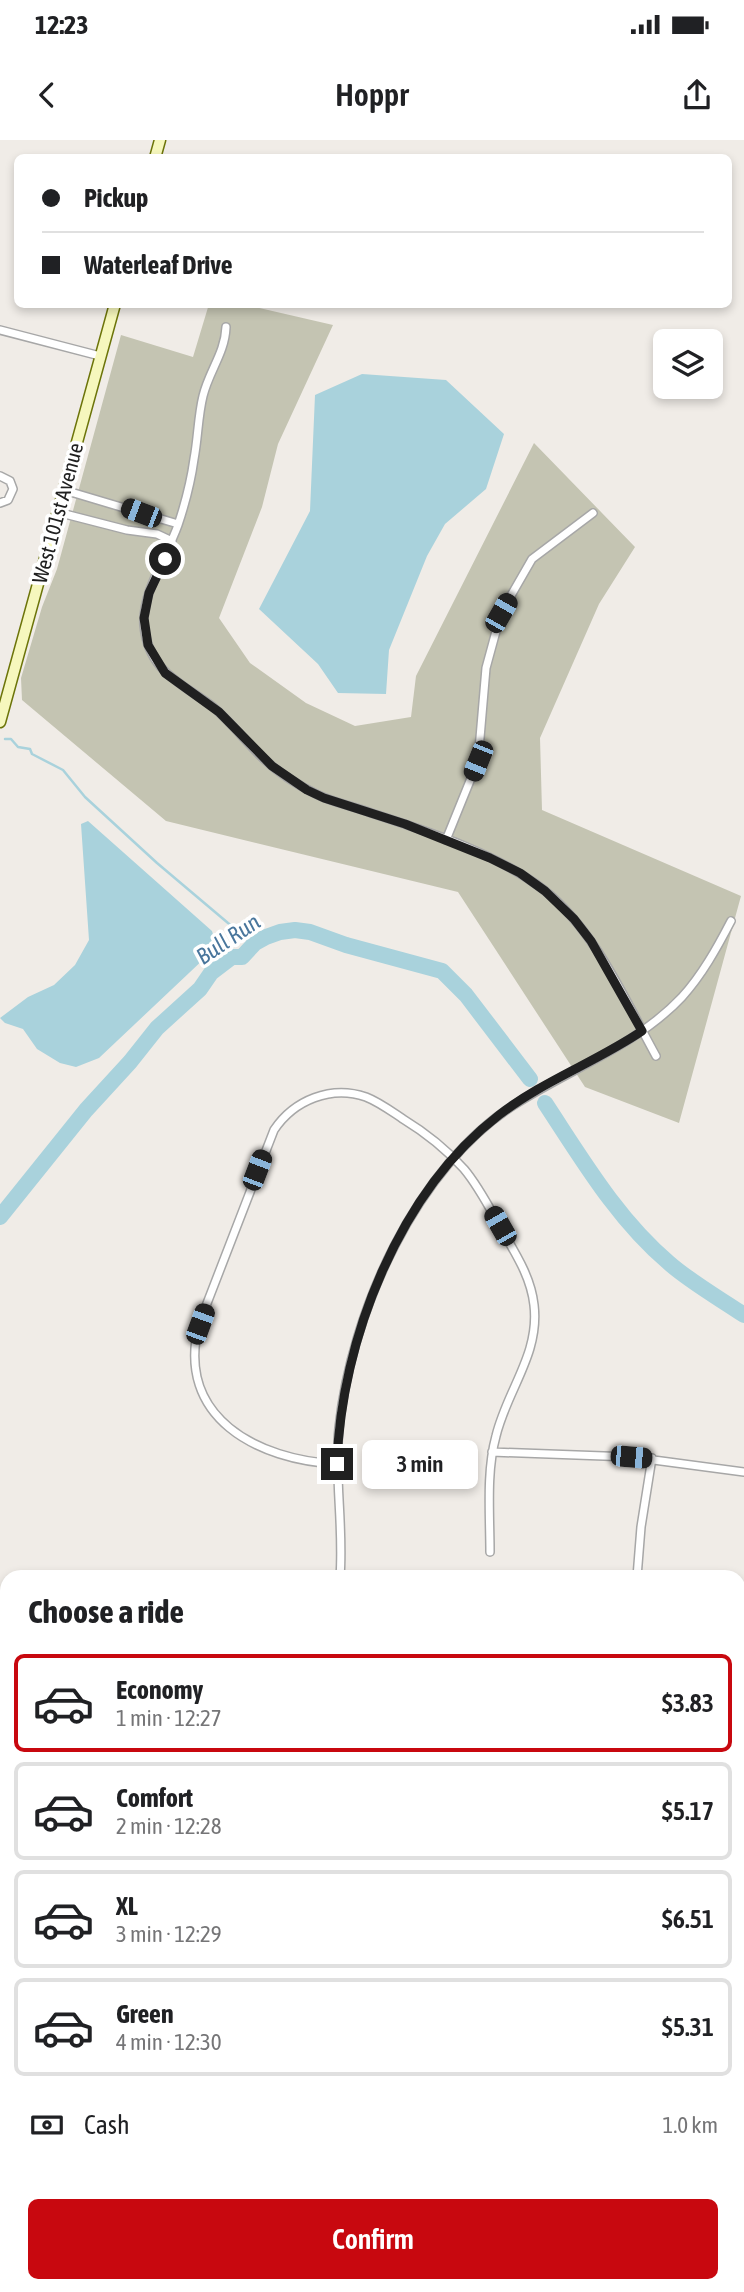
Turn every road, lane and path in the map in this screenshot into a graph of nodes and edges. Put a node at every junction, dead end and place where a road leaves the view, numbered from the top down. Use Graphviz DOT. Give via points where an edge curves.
graph roads {
  1 [pos="114,308"];
  2 [pos="226,327"];
  3 [pos="0,330"];
  4 [pos="100,356"];
  5 [pos="0,476"];
  6 [pos="64,490"];
  7 [pos="0,503"];
  8 [pos="57,512"];
  9 [pos="593,513"];
  10 [pos="178,524"];
  11 [pos="172,541"];
  12 [pos="0,722"];
  13 [pos="446,840"];
  14 [pos="731,921"];
  15 [pos="642,1031"];
  16 [pos="656,1056"];
  17 [pos="453,1158"];
  18 [pos="492,1452"];
  19 [pos="652,1458"];
  20 [pos="337,1464"];
  21 [pos="744,1472"];
  22 [pos="490,1552"];
  23 [pos="340,1570"];
  24 [pos="638,1570"];
  1 -- 4 [label="street, West 101st Avenue"];
  2 -- 10 [label="street" via="225,345 202,398 193,468"];
  3 -- 4 [label="street"];
  4 -- 6 [label="street, West 101st Avenue"];
  5 -- 7 [label="street" via="10,481 13,489 8,500"];
  6 -- 8 [label="street, West 101st Avenue"];
  6 -- 10 [label="street"];
  8 -- 11 [label="street"];
  8 -- 12 [label="street, West 101st Avenue"];
  9 -- 13 [label="street" via="532,559 501,613 486,668 478,761"];
  10 -- 11 [label="street"];
  11 -- 13 [label="street" via="149,593 144,618 148,645 165,673 219,712 265,761 290,779 324,798"];
  13 -- 15 [label="street" via="505,864 556,900 591,941"];
  14 -- 15 [label="street" via="687,990"];
  15 -- 16 [label="street"];
  15 -- 17 [label="street" via="509,1108"];
  17 -- 18 [label="street" via="478,1188 521,1263 533,1298 531,1349"];
  17 -- 20 [label="street" via="409,1221 369,1306 346,1384"];
  17 -- 20 [label="street" via="379,1104 348,1094 327,1094 302,1103 281,1121 267,1144 200,1324 194,1348 198,1383 216,1416 243,1439 285,1456"];
  18 -- 19 [label="street"];
  18 -- 22 [label="street"];
  19 -- 21 [label="street"];
  19 -- 24 [label="street"];
  20 -- 23 [label="street"];
}
